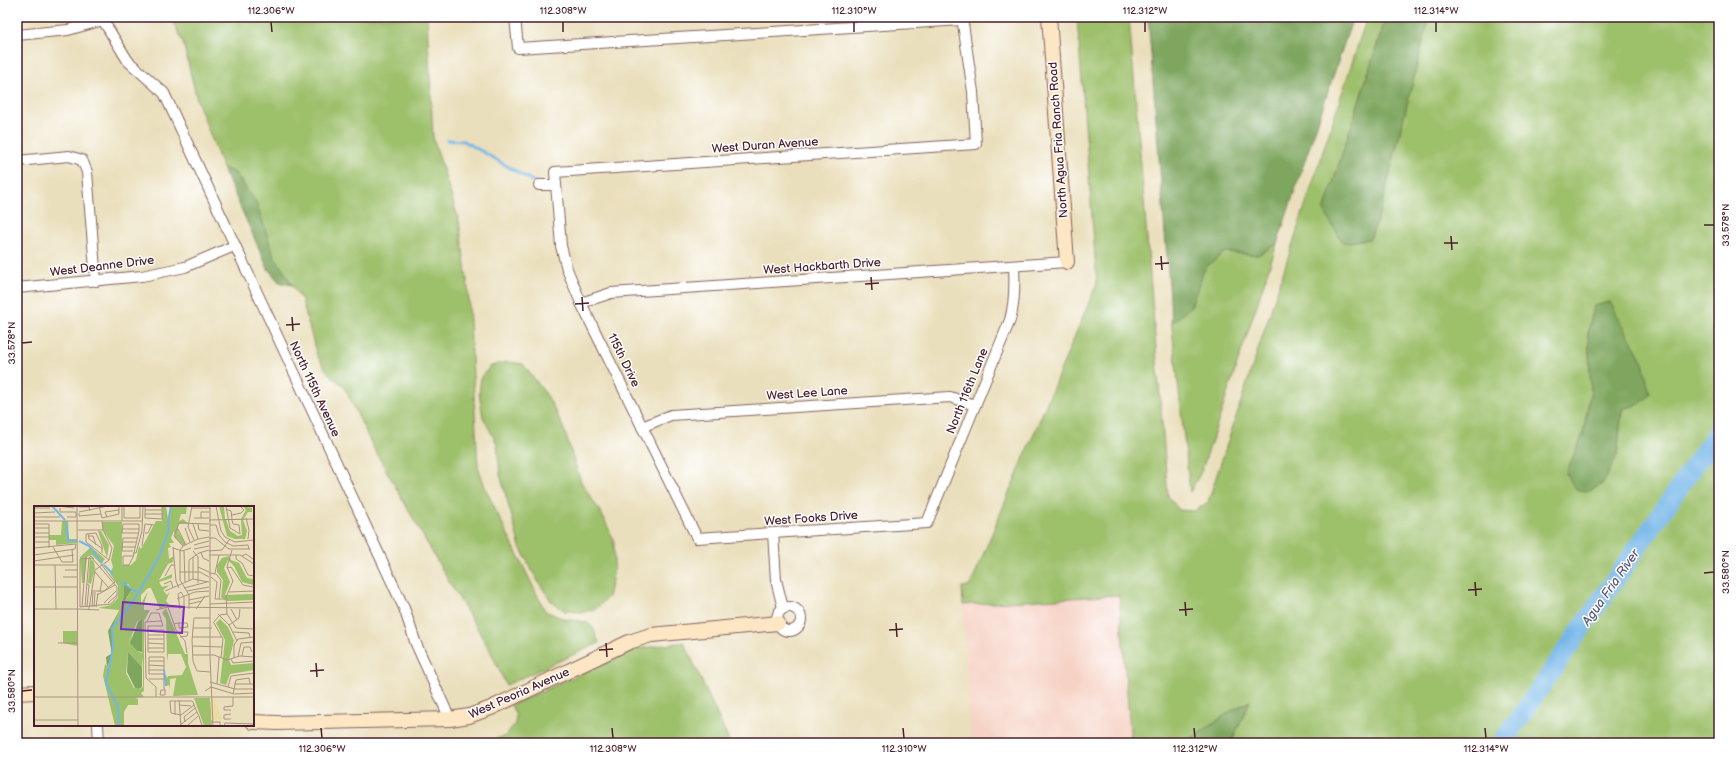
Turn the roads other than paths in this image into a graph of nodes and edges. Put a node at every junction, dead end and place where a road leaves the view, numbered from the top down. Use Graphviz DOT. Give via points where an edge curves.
graph roads {
  1 [pos="515,17"];
  2 [pos="1049,17"];
  3 [pos="102,18"];
  4 [pos="962,19"];
  5 [pos="17,35"];
  6 [pos="17,161"];
  7 [pos="555,172"];
  8 [pos="539,185"];
  9 [pos="556,185"];
  10 [pos="234,246"];
  11 [pos="1067,262"];
  12 [pos="1014,266"];
  13 [pos="96,281"];
  14 [pos="17,288"];
  15 [pos="581,303"];
  16 [pos="975,406"];
  17 [pos="642,426"];
  18 [pos="927,523"];
  19 [pos="774,533"];
  20 [pos="697,538"];
  21 [pos="783,608"];
  22 [pos="778,623"];
  23 [pos="34,692"];
  24 [pos="17,693"];
  25 [pos="450,719"];
  26 [pos="254,722"];
  27 [pos="98,726"];
  28 [pos="99,743"];
  1 -- 4 [label="street" via="518,48"];
  2 -- 11 [label="street, North Agua Fria Ranch Road"];
  3 -- 5 [label="street" via="68,30"];
  3 -- 10 [label="street, North 115th Avenue" via="128,61 164,93"];
  4 -- 7 [label="street, West Duran Avenue" via="973,92 976,144"];
  6 -- 13 [label="street" via="69,156 82,160 87,172"];
  7 -- 9 [label="street, 115th Drive"];
  8 -- 9 [label="street"];
  9 -- 15 [label="street, 115th Drive" via="562,255"];
  10 -- 13 [label="street, West Deanne Drive" via="185,267 142,276"];
  10 -- 25 [label="street, North 115th Avenue" via="404,608 416,644"];
  11 -- 12 [label="street, West Hackbarth Drive"];
  12 -- 15 [label="street, West Hackbarth Drive" via="612,293"];
  12 -- 16 [label="street, North 116th Lane" via="1014,306"];
  13 -- 14 [label="street, West Deanne Drive"];
  15 -- 17 [label="street, 115th Drive"];
  16 -- 17 [label="street, West Lee Lane" via="950,398 927,399 671,415"];
  16 -- 18 [label="street, North 116th Lane"];
  17 -- 20 [label="street, 115th Drive"];
  18 -- 19 [label="street, West Fooks Drive"];
  19 -- 20 [label="street, West Fooks Drive"];
  19 -- 21 [label="street" via="776,580"];
  21 -- 22 [label="street" via="778,614"];
  21 -- 22 [label="street" via="791,607 798,611 801,623 796,629 788,631 781,628"];
  22 -- 25 [label="street, West Peoria Avenue" via="651,635 629,642 491,708 469,716"];
  23 -- 24 [label="street"];
  25 -- 26 [label="street, West Peoria Avenue"];
  27 -- 28 [label="street"];
}
